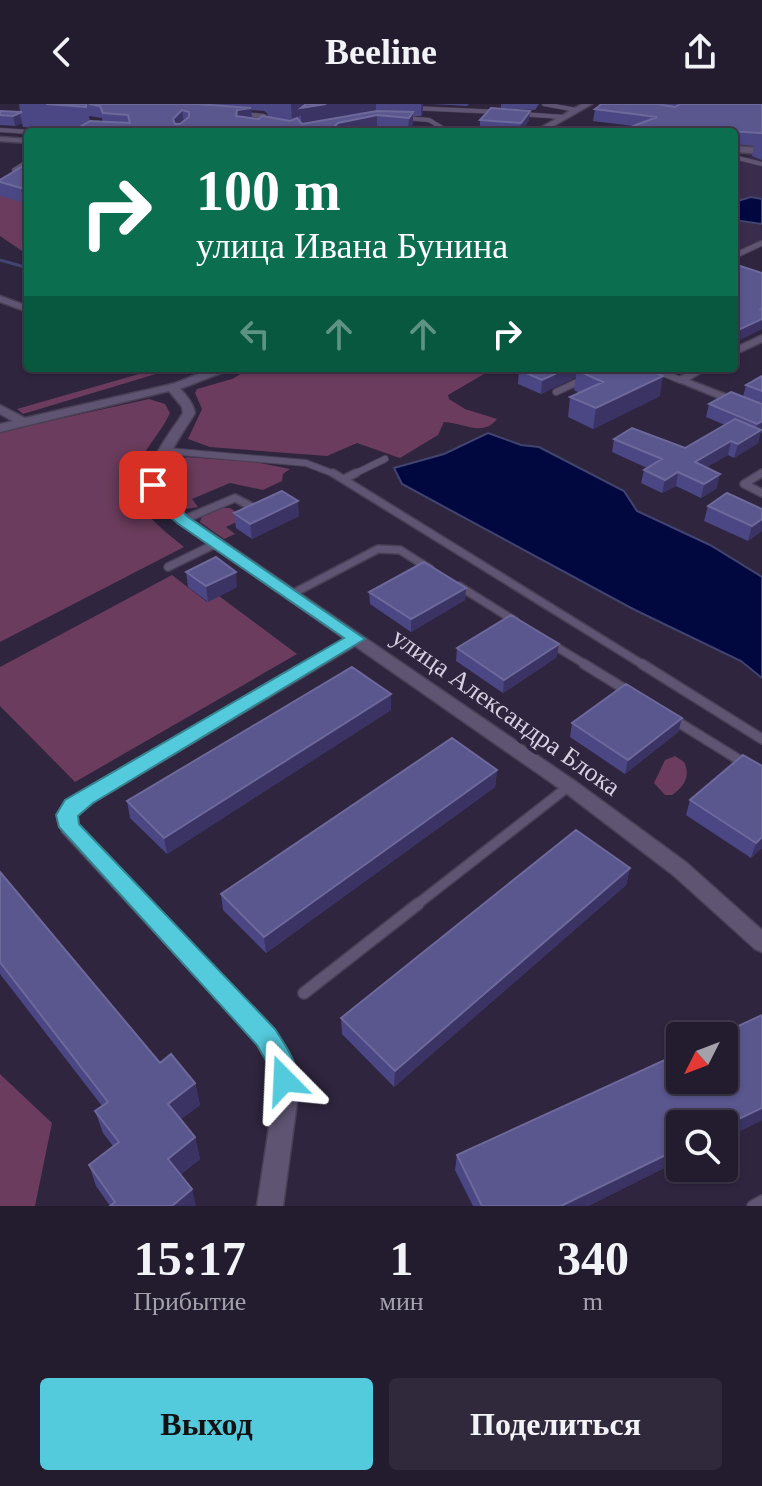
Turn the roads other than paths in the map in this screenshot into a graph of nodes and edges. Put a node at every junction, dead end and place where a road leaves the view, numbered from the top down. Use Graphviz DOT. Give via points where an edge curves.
graph roads {
  1 [pos="544,104"];
  2 [pos="582,106"];
  3 [pos="406,108"];
  4 [pos="234,113"];
  5 [pos="503,113"];
  6 [pos="518,114"];
  7 [pos="563,117"];
  8 [pos="392,118"];
  9 [pos="253,127"];
  10 [pos="442,128"];
  11 [pos="544,128"];
  12 [pos="0,130"];
  13 [pos="24,132"];
  14 [pos="0,139"];
  15 [pos="24,141"];
  16 [pos="738,149"];
  17 [pos="762,151"];
  18 [pos="738,158"];
  19 [pos="24,164"];
  20 [pos="762,164"];
  21 [pos="24,171"];
  22 [pos="762,243"];
  23 [pos="738,254"];
  24 [pos="0,299"];
  25 [pos="24,308"];
  26 [pos="762,338"];
  27 [pos="738,350"];
  28 [pos="213,372"];
  29 [pos="661,372"];
  30 [pos="695,372"];
  31 [pos="595,374"];
  32 [pos="680,380"];
  33 [pos="172,387"];
  34 [pos="556,392"];
  35 [pos="0,409"];
  36 [pos="762,412"];
  37 [pos="25,423"];
  38 [pos="0,428"];
  39 [pos="168,451"];
  40 [pos="385,459"];
  41 [pos="762,473"];
  42 [pos="344,479"];
  43 [pos="762,493"];
  44 [pos="259,511"];
  45 [pos="183,520"];
  46 [pos="217,543"];
  47 [pos="168,567"];
  48 [pos="440,575"];
  49 [pos="453,583"];
  50 [pos="292,594"];
  51 [pos="520,625"];
  52 [pos="356,639"];
  53 [pos="547,641"];
  54 [pos="641,699"];
  55 [pos="668,716"];
  56 [pos="762,739"];
  57 [pos="762,774"];
  58 [pos="569,786"];
  59 [pos="762,943"];
  60 [pos="304,993"];
  61 [pos="762,1201"];
  62 [pos="270,1206"];
  63 [pos="753,1206"];
  1 -- 2 [label="lane"];
  2 -- 7 [label="street"];
  3 -- 5 [label="lane"];
  4 -- 9 [label="lane" via="264,116 256,123 265,126"];
  6 -- 7 [label="lane"];
  7 -- 11 [label="street"];
  8 -- 10 [label="lane" via="429,120"];
  12 -- 13 [label="lane"];
  14 -- 15 [label="street"];
  16 -- 17 [label="street"];
  18 -- 20 [label="lane"];
  19 -- 21 [label="lane" via="14,170"];
  22 -- 23 [label="lane"];
  24 -- 25 [label="street"];
  26 -- 27 [label="street"];
  28 -- 33 [label="street"];
  29 -- 32 [label="lane"];
  30 -- 32 [label="street"];
  31 -- 34 [label="lane"];
  32 -- 36 [label="street"];
  33 -- 37 [label="street"];
  33 -- 39 [label="street, улица Александра Блока" via="189,413"];
  35 -- 37 [label="street"];
  37 -- 38 [label="street"];
  39 -- 42 [label="lane" via="306,463"];
  39 -- 45 [label="street, улица Александра Блока" via="153,485 159,499"];
  40 -- 42 [label="lane"];
  41 -- 43 [label="lane" via="744,484"];
  42 -- 56 [label="lane"];
  44 -- 45 [label="lane" via="235,498"];
  45 -- 46 [label="street, улица Александра Блока"];
  46 -- 47 [label="lane"];
  46 -- 50 [label="street, улица Александра Блока"];
  48 -- 50 [label="lane" via="389,547"];
  49 -- 51 [label="lane"];
  50 -- 52 [label="street, улица Александра Блока"];
  52 -- 58 [label="street, улица Александра Блока"];
  52 -- 62 [label="street" via="85,798 67,815 69,827 266,1037 282,1064 286,1095"];
  53 -- 54 [label="lane"];
  55 -- 57 [label="lane"];
  58 -- 59 [label="street, улица Александра Блока" via="680,869"];
  58 -- 60 [label="lane"];
  61 -- 63 [label="lane"];
}
